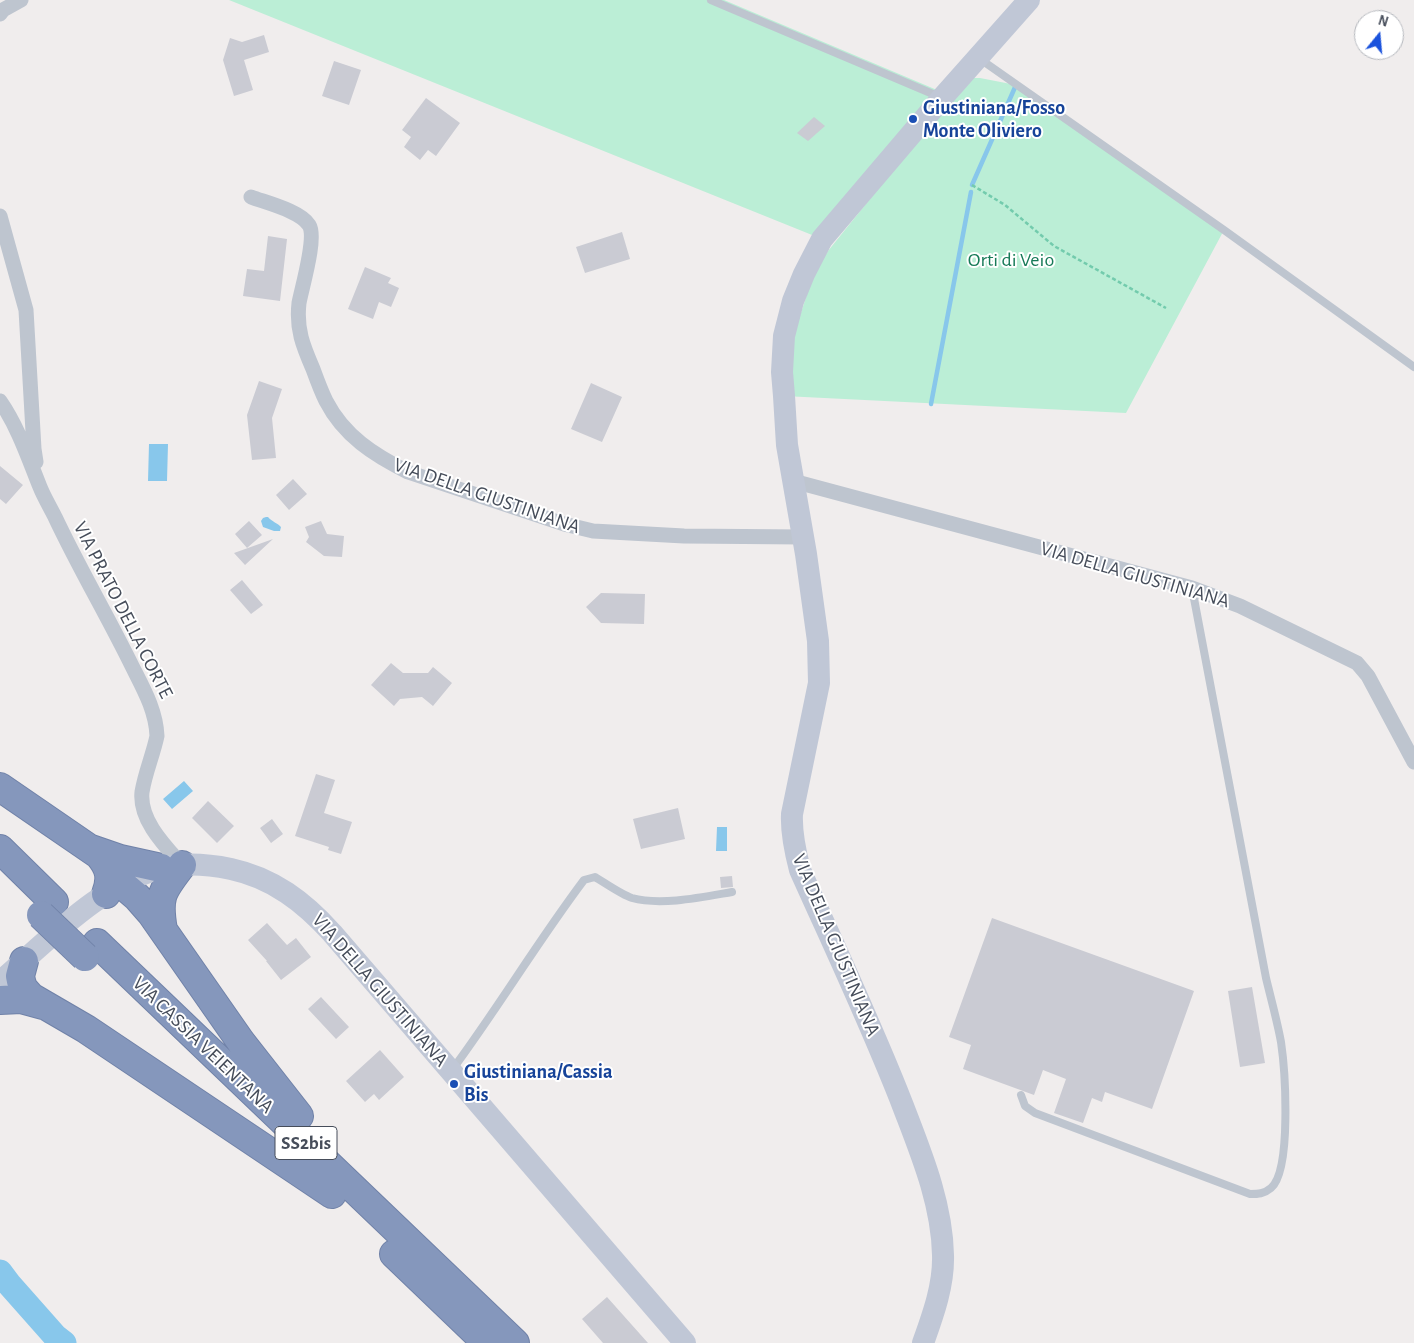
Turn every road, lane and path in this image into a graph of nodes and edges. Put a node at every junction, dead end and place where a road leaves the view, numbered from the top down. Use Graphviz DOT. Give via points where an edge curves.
graph roads {
  1 [pos="20,0"];
  2 [pos="712,0"];
  3 [pos="1029,0"];
  4 [pos="0,14"];
  5 [pos="979,58"];
  6 [pos="942,98"];
  7 [pos="972,185"];
  8 [pos="251,197"];
  9 [pos="0,216"];
  10 [pos="1166,308"];
  11 [pos="1414,367"];
  12 [pos="0,401"];
  13 [pos="793,480"];
  14 [pos="40,488"];
  15 [pos="803,536"];
  16 [pos="1192,588"];
  17 [pos="1414,762"];
  18 [pos="0,787"];
  19 [pos="0,849"];
  20 [pos="91,849"];
  21 [pos="171,866"];
  22 [pos="0,874"];
  23 [pos="114,889"];
  24 [pos="732,892"];
  25 [pos="48,908"];
  26 [pos="164,930"];
  27 [pos="12,961"];
  28 [pos="0,982"];
  29 [pos="0,1000"];
  30 [pos="44,1005"];
  31 [pos="451,1071"];
  32 [pos="1021,1095"];
  33 [pos="345,1193"];
  34 [pos="487,1343"];
  35 [pos="515,1343"];
  36 [pos="685,1343"];
  37 [pos="924,1343"];
  1 -- 4 [label="street"];
  2 -- 6 [label="lane"];
  3 -- 5 [label="street, VIA DELLA GIUSTINIANA"];
  5 -- 6 [label="street, VIA DELLA GIUSTINIANA"];
  5 -- 11 [label="lane"];
  6 -- 13 [label="street, VIA DELLA GIUSTINIANA" via="822,239 793,301 784,336 783,381"];
  7 -- 10 [label="path" via="1005,205 1054,246"];
  8 -- 15 [label="street, VIA DELLA GIUSTINIANA" via="296,214 310,226 312,239 299,304 298,324 303,346 336,418 384,460 408,472 593,531 684,536"];
  9 -- 14 [label="street" via="26,310 34,449"];
  12 -- 14 [label="street, VIA PRATO DELLA CORTE" via="22,442"];
  13 -- 15 [label="street, VIA DELLA GIUSTINIANA"];
  13 -- 16 [label="street, VIA DELLA GIUSTINIANA"];
  14 -- 21 [label="street, VIA PRATO DELLA CORTE" via="152,709 157,736 142,791 142,804 148,822 169,851"];
  15 -- 37 [label="street, VIA DELLA GIUSTINIANA" via="818,641 819,683 792,814 793,843 800,870 885,1058 936,1202 942,1230 943,1268"];
  16 -- 17 [label="street, VIA DELLA GIUSTINIANA" via="1240,606 1357,663 1368,676"];
  16 -- 32 [label="lane" via="1281,1042 1286,1096 1284,1152 1278,1181 1263,1194 1250,1194 1035,1113 1025,1106"];
  18 -- 20 [label="highway"];
  19 -- 25 [label="highway, VIA CASSIA VEIENTANA / SS2bis"];
  20 -- 21 [label="highway" via="120,859"];
  20 -- 23 [label="highway" via="109,869"];
  21 -- 23 [label="street, VIA DELLA GIUSTINIANA"];
  21 -- 26 [label="highway" via="161,899"];
  21 -- 31 [label="street, VIA DELLA GIUSTINIANA" via="210,865 250,874 302,903 332,933"];
  22 -- 25 [label="highway, VIA CASSIA VEIENTANA / SS2bis"];
  23 -- 26 [label="highway" via="146,907"];
  23 -- 27 [label="street, VIA DELLA GIUSTINIANA"];
  24 -- 31 [label="lane" via="660,902 632,898 595,877 584,880"];
  25 -- 33 [label="highway, VIA CASSIA VEIENTANA / SS2bis, bridge"];
  26 -- 33 [label="highway" via="256,1063 328,1152"];
  27 -- 28 [label="street, VIA DELLA GIUSTINIANA"];
  27 -- 30 [label="highway" via="27,993"];
  29 -- 30 [label="highway" via="21,999"];
  30 -- 33 [label="highway" via="86,1028"];
  31 -- 36 [label="street, VIA DELLA GIUSTINIANA"];
  33 -- 34 [label="highway, VIA CASSIA VEIENTANA / SS2bis"];
  33 -- 35 [label="highway, VIA CASSIA VEIENTANA / SS2bis"];
}
